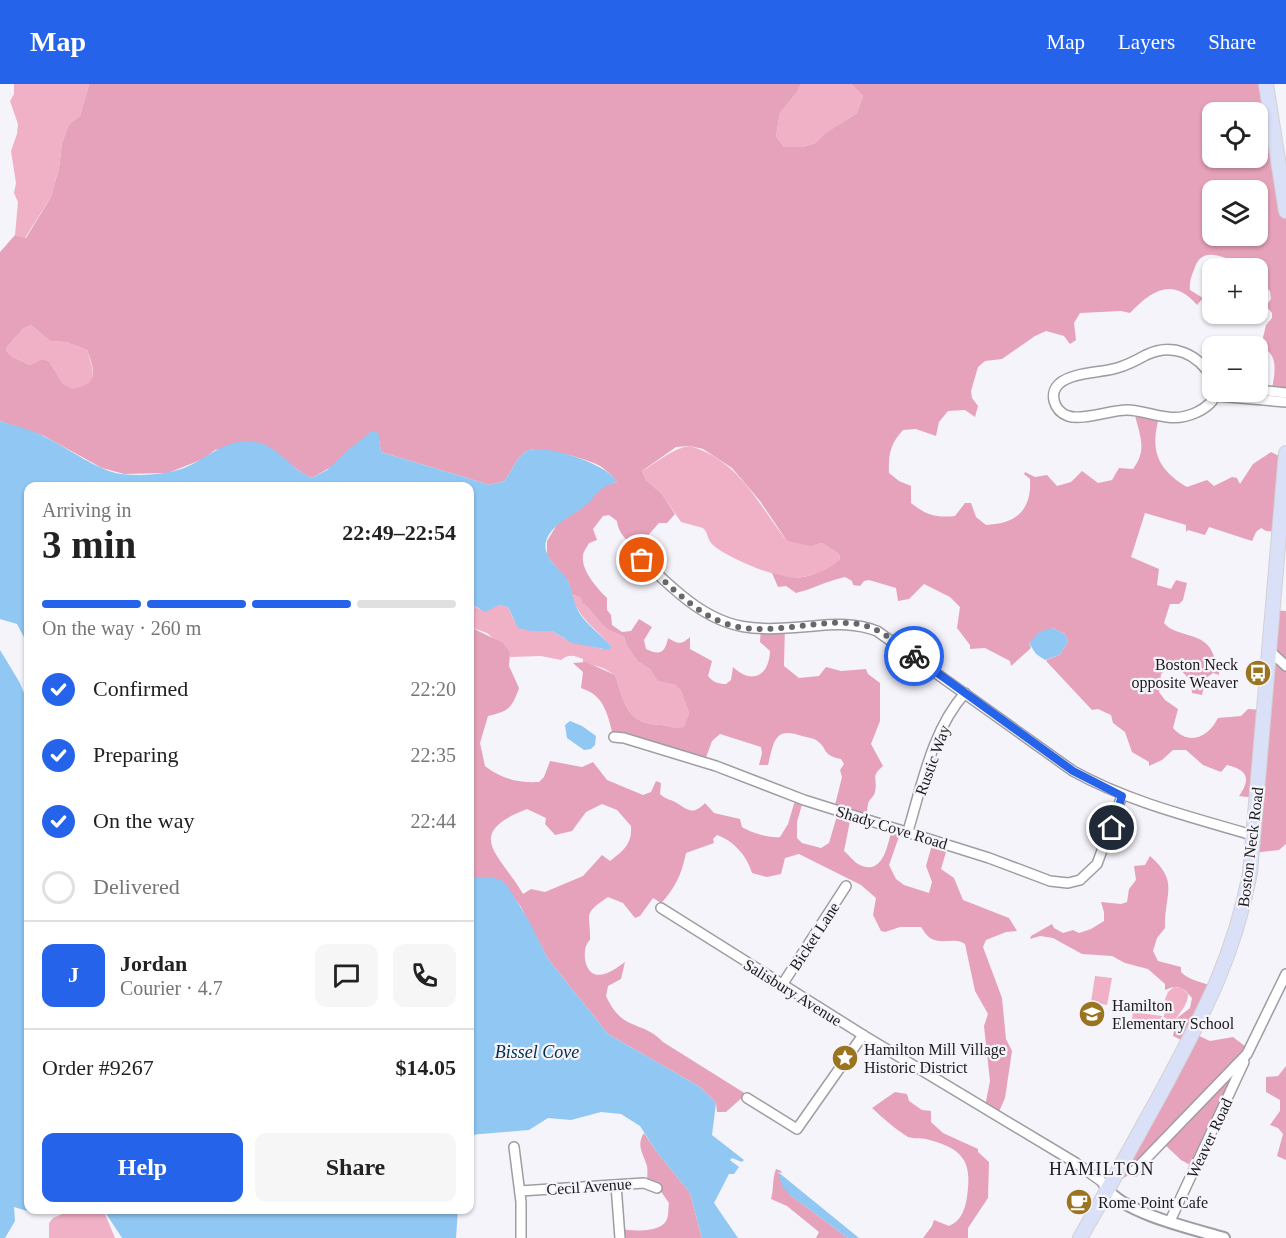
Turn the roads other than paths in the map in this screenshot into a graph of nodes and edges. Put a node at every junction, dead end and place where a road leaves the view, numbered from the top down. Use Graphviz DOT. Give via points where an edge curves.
graph roads {
  1 [pos="1266,84"];
  2 [pos="1286,211"];
  3 [pos="1202,365"];
  4 [pos="1286,393"];
  5 [pos="1268,394"];
  6 [pos="1268,396"];
  7 [pos="1209,402"];
  8 [pos="1286,402"];
  9 [pos="1286,453"];
  10 [pos="633,543"];
  11 [pos="1270,651"];
  12 [pos="1286,666"];
  13 [pos="965,693"];
  14 [pos="614,737"];
  15 [pos="1122,796"];
  16 [pos="908,831"];
  17 [pos="1252,835"];
  18 [pos="846,886"];
  19 [pos="661,908"];
  20 [pos="1286,974"];
  21 [pos="782,985"];
  22 [pos="863,1035"];
  23 [pos="1247,1054"];
  24 [pos="747,1098"];
  25 [pos="514,1148"];
  26 [pos="1134,1171"];
  27 [pos="616,1185"];
  28 [pos="657,1188"];
  29 [pos="1108,1190"];
  30 [pos="520,1191"];
  31 [pos="1170,1221"];
  32 [pos="521,1238"];
  33 [pos="620,1238"];
  34 [pos="1080,1238"];
  35 [pos="1224,1238"];
  1 -- 2 [label="main road"];
  3 -- 7 [label="street" via="1174,349 1158,350 1120,367 1062,382 1053,400 1070,417 1127,410 1173,418 1203,409"];
  4 -- 5 [label="street"];
  6 -- 8 [label="street"];
  9 -- 11 [label="main road, Boston Neck Road"];
  10 -- 13 [label="street" via="642,560 664,580 709,615 729,625 755,629 859,624 898,644"];
  11 -- 12 [label="street"];
  11 -- 17 [label="main road, Boston Neck Road"];
  13 -- 15 [label="street" via="1073,771"];
  13 -- 16 [label="street, Rustic Way" via="946,718"];
  14 -- 16 [label="street, Shady Cove Road" via="716,766 804,800"];
  15 -- 16 [label="street, Shady Cove Road" via="1097,864 1080,880 1068,883 1050,881"];
  15 -- 17 [label="street"];
  17 -- 29 [label="main road, Boston Neck Road" via="1243,910 1218,985"];
  18 -- 21 [label="street, Bicket Lane"];
  19 -- 21 [label="street, Salisbury Avenue"];
  20 -- 23 [label="street, Weaver Road"];
  21 -- 22 [label="street, Salisbury Avenue"];
  22 -- 24 [label="street" via="797,1129"];
  22 -- 29 [label="street, Salisbury Avenue" via="1076,1163"];
  23 -- 26 [label="street, Weaver Road"];
  23 -- 31 [label="street, Weaver Road"];
  25 -- 30 [label="street"];
  27 -- 28 [label="street, Cecil Avenue" via="644,1183"];
  27 -- 30 [label="street, Cecil Avenue"];
  27 -- 33 [label="street"];
  29 -- 31 [label="street" via="1122,1202"];
  29 -- 34 [label="main road, Boston Neck Road"];
  30 -- 32 [label="street"];
  31 -- 35 [label="street"];
}
